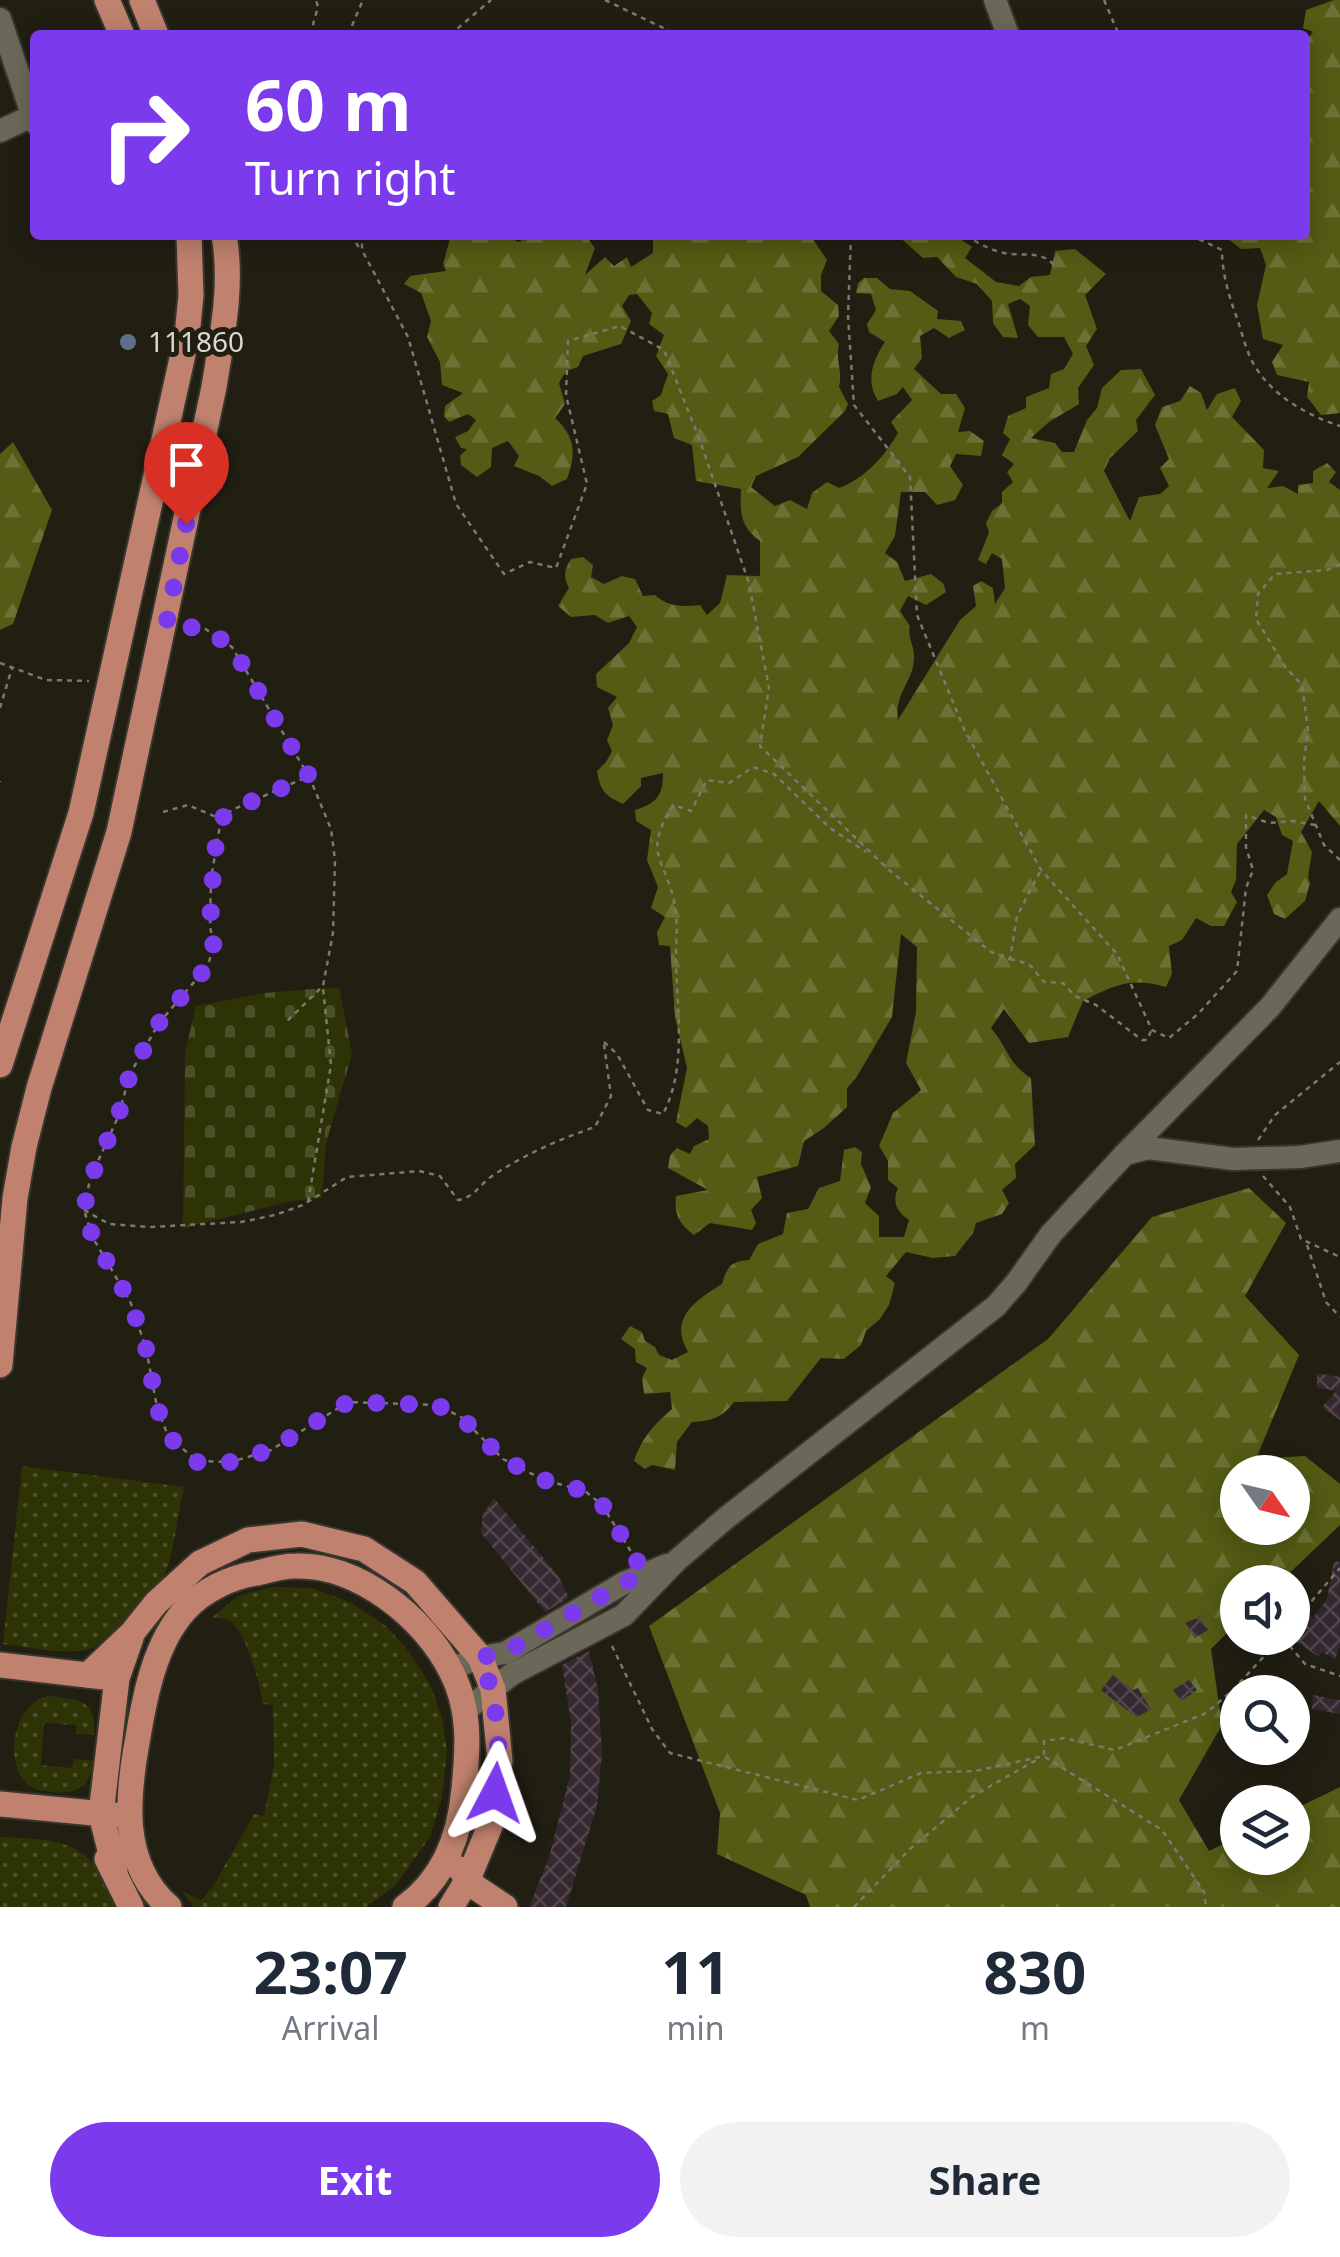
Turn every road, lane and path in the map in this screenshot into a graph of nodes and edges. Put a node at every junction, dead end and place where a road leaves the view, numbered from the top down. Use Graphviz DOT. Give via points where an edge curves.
graph roads {
  1 [pos="107,0"];
  2 [pos="142,0"];
  3 [pos="159,0"];
  4 [pos="316,0"];
  5 [pos="363,0"];
  6 [pos="491,0"];
  7 [pos="605,0"];
  8 [pos="996,0"];
  9 [pos="1104,0"];
  10 [pos="0,19"];
  11 [pos="120,30"];
  12 [pos="156,30"];
  13 [pos="158,30"];
  14 [pos="311,30"];
  15 [pos="350,30"];
  16 [pos="456,30"];
  17 [pos="668,30"];
  18 [pos="1006,30"];
  19 [pos="1116,30"];
  20 [pos="30,108"];
  21 [pos="30,121"];
  22 [pos="0,132"];
  23 [pos="189,240"];
  24 [pos="225,240"];
  25 [pos="354,240"];
  26 [pos="362,240"];
  27 [pos="851,240"];
  28 [pos="977,240"];
  29 [pos="1201,240"];
  30 [pos="362,250"];
  31 [pos="1056,269"];
  32 [pos="1340,426"];
  33 [pos="1340,564"];
  34 [pos="166,626"];
  35 [pos="0,663"];
  36 [pos="12,668"];
  37 [pos="110,686"];
  38 [pos="0,708"];
  39 [pos="309,776"];
  40 [pos="162,812"];
  41 [pos="221,819"];
  42 [pos="1314,826"];
  43 [pos="876,858"];
  44 [pos="1340,860"];
  45 [pos="1041,870"];
  46 [pos="1340,920"];
  47 [pos="1010,958"];
  48 [pos="323,986"];
  49 [pos="285,1023"];
  50 [pos="1152,1030"];
  51 [pos="1340,1062"];
  52 [pos="0,1065"];
  53 [pos="1340,1151"];
  54 [pos="1125,1154"];
  55 [pos="1250,1158"];
  56 [pos="308,1202"];
  57 [pos="84,1210"];
  58 [pos="1307,1244"];
  59 [pos="1340,1257"];
  60 [pos="1340,1316"];
  61 [pos="0,1365"];
  62 [pos="675,1562"];
  63 [pos="1340,1568"];
  64 [pos="645,1574"];
  65 [pos="1310,1603"];
  66 [pos="603,1626"];
  67 [pos="132,1633"];
  68 [pos="1266,1655"];
  69 [pos="1297,1655"];
  70 [pos="480,1657"];
  71 [pos="0,1665"];
  72 [pos="451,1670"];
  73 [pos="88,1675"];
  74 [pos="1340,1676"];
  75 [pos="117,1678"];
  76 [pos="149,1682"];
  77 [pos="493,1689"];
  78 [pos="466,1710"];
  79 [pos="1044,1756"];
  80 [pos="0,1804"];
  81 [pos="59,1810"];
  82 [pos="101,1814"];
  83 [pos="129,1816"];
  84 [pos="448,1854"];
  85 [pos="115,1870"];
  86 [pos="429,1889"];
  87 [pos="460,1899"];
  88 [pos="132,1907"];
  89 [pos="169,1907"];
  90 [pos="406,1907"];
  91 [pos="505,1907"];
  92 [pos="854,1907"];
  93 [pos="1206,1907"];
  1 -- 11 [label="main road"];
  2 -- 12 [label="main road"];
  3 -- 13 [label="main road"];
  4 -- 14 [label="path"];
  5 -- 15 [label="path"];
  6 -- 16 [label="path"];
  7 -- 17 [label="path"];
  8 -- 18 [label="street"];
  9 -- 19 [label="path"];
  10 -- 20 [label="street"];
  21 -- 22 [label="street"];
  23 -- 37 [label="main road" via="187,336"];
  24 -- 34 [label="main road" via="225,316"];
  25 -- 30 [label="path"];
  26 -- 30 [label="path"];
  27 -- 45 [label="path" via="854,404 910,477 917,614 964,730"];
  28 -- 31 [label="path" via="1005,253 1040,255"];
  29 -- 32 [label="path" via="1222,250 1253,364 1284,399"];
  30 -- 43 [label="path" via="408,337 456,504 504,574 530,562 556,568 587,484 566,395 568,340 620,326 664,350 749,583 769,688 760,746"];
  33 -- 42 [label="path" via="1275,574 1258,594 1256,619 1302,686 1305,799"];
  34 -- 39 [label="path" via="204,628 232,647"];
  34 -- 61 [label="main road" via="119,832 24,1146"];
  35 -- 36 [label="path"];
  36 -- 37 [label="path" via="46,680"];
  36 -- 38 [label="path"];
  37 -- 52 [label="main road" via="68,857"];
  39 -- 41 [label="path"];
  39 -- 48 [label="path" via="331,830 335,860"];
  40 -- 41 [label="path" via="188,805"];
  41 -- 57 [label="path" via="211,879 214,948 130,1074"];
  42 -- 44 [label="path"];
  42 -- 50 [label="path" via="1246,815 1253,870 1237,971 1169,1038"];
  43 -- 47 [label="path" via="991,952"];
  43 -- 56 [label="path" via="830,828 774,774 753,766 729,783 708,780 691,811 674,805 660,824 656,852 676,908 678,1057 664,1114 648,1110 604,1042 611,1096 595,1127 532,1152 470,1198 458,1200 440,1176 419,1171 347,1177"];
  45 -- 47 [label="path" via="1017,916"];
  45 -- 50 [label="path" via="1116,954"];
  46 -- 54 [label="street" via="1270,1007"];
  47 -- 50 [label="path" via="1029,964 1044,982 1063,983 1142,1040"];
  48 -- 49 [label="path"];
  48 -- 56 [label="path" via="331,1065"];
  51 -- 55 [label="path" via="1275,1115"];
  53 -- 55 [label="street"];
  54 -- 55 [label="street" via="1148,1148"];
  54 -- 62 [label="street" via="996,1306"];
  55 -- 58 [label="path" via="1290,1207"];
  56 -- 57 [label="path" via="240,1222 150,1228 109,1224"];
  57 -- 64 [label="path" via="130,1301 168,1436 197,1462 231,1462 270,1450 348,1402 437,1405 461,1417 503,1459 602,1504"];
  58 -- 59 [label="path"];
  58 -- 60 [label="path" via="1326,1302"];
  62 -- 64 [label="street"];
  62 -- 66 [label="street" via="624,1615"];
  63 -- 65 [label="path"];
  64 -- 70 [label="street" via="505,1653"];
  66 -- 77 [label="street"];
  66 -- 79 [label="path" via="670,1753 858,1800 921,1772 975,1771"];
  67 -- 70 [label="main road" via="200,1563 248,1540 302,1534 364,1549 415,1582"];
  67 -- 73 [label="main road"];
  67 -- 75 [label="main road"];
  68 -- 79 [label="path" via="1206,1713 1115,1750 1044,1740"];
  69 -- 74 [label="path"];
  70 -- 72 [label="street"];
  70 -- 77 [label="main road"];
  71 -- 73 [label="main road"];
  72 -- 76 [label="main road" via="414,1619 378,1590 296,1566 230,1578 185,1610"];
  72 -- 78 [label="main road"];
  73 -- 75 [label="main road"];
  75 -- 76 [label="main road"];
  75 -- 82 [label="main road"];
  76 -- 83 [label="main road"];
  77 -- 78 [label="street"];
  77 -- 87 [label="main road" via="500,1760 490,1826"];
  78 -- 84 [label="main road" via="462,1808"];
  79 -- 92 [label="path" via="973,1796"];
  79 -- 93 [label="path" via="1162,1830 1204,1892"];
  80 -- 81 [label="main road"];
  81 -- 82 [label="main road"];
  81 -- 85 [label="main road" via="88,1830"];
  82 -- 83 [label="main road"];
  82 -- 85 [label="main road"];
  83 -- 89 [label="main road" via="139,1865"];
  84 -- 86 [label="main road"];
  84 -- 87 [label="main road"];
  85 -- 88 [label="main road"];
  86 -- 87 [label="main road"];
  86 -- 90 [label="main road"];
  87 -- 91 [label="main road" via="474,1887"];
}
